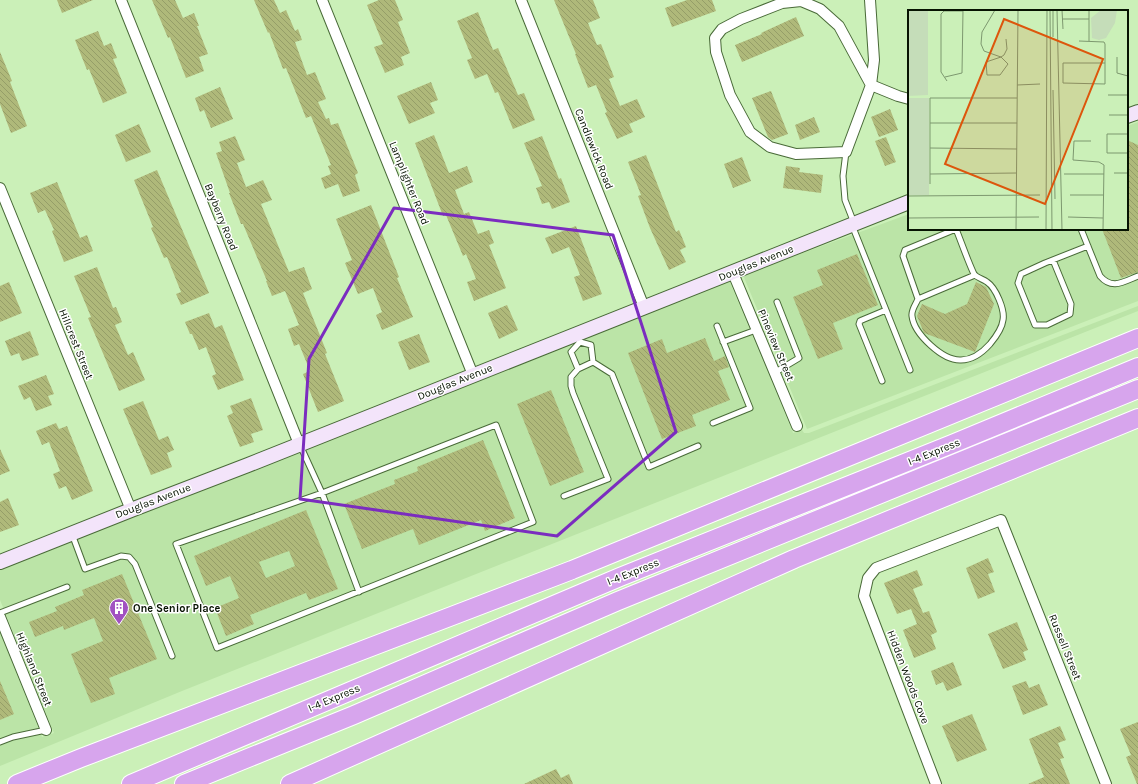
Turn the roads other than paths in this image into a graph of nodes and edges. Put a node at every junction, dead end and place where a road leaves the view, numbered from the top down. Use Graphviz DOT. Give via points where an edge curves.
graph roads {
  1 [pos="121,0"];
  2 [pos="322,0"];
  3 [pos="521,0"];
  4 [pos="870,0"];
  5 [pos="871,85"];
  6 [pos="908,99"];
  7 [pos="1138,112"];
  8 [pos="1128,116"];
  9 [pos="846,152"];
  10 [pos="0,188"];
  11 [pos="908,202"];
  12 [pos="853,223"];
  13 [pos="954,230"];
  14 [pos="956,230"];
  15 [pos="1081,230"];
  16 [pos="1088,246"];
  17 [pos="1053,260"];
  18 [pos="733,273"];
  19 [pos="975,276"];
  20 [pos="1138,276"];
  21 [pos="918,299"];
  22 [pos="777,302"];
  23 [pos="644,307"];
  24 [pos="886,310"];
  25 [pos="717,326"];
  26 [pos="756,330"];
  27 [pos="578,338"];
  28 [pos="1138,338"];
  29 [pos="723,342"];
  30 [pos="593,362"];
  31 [pos="1138,367"];
  32 [pos="578,370"];
  33 [pos="910,370"];
  34 [pos="774,373"];
  35 [pos="473,375"];
  36 [pos="882,381"];
  37 [pos="1138,389"];
  38 [pos="1138,418"];
  39 [pos="713,423"];
  40 [pos="796,426"];
  41 [pos="299,444"];
  42 [pos="698,446"];
  43 [pos="322,493"];
  44 [pos="564,496"];
  45 [pos="131,510"];
  46 [pos="71,533"];
  47 [pos="0,562"];
  48 [pos="868,578"];
  49 [pos="68,588"];
  50 [pos="360,592"];
  51 [pos="0,613"];
  52 [pos="0,617"];
  53 [pos="172,656"];
  54 [pos="46,730"];
  55 [pos="0,742"];
  56 [pos="17,784"];
  57 [pos="131,784"];
  58 [pos="184,784"];
  59 [pos="290,784"];
  60 [pos="936,784"];
  61 [pos="1106,784"];
  1 -- 41 [label="street, Bayberry Road"];
  2 -- 35 [label="street, Lamplighter Road"];
  3 -- 23 [label="street, Candlewick Road"];
  4 -- 5 [label="street" via="874,60"];
  5 -- 6 [label="street"];
  5 -- 9 [label="street"];
  5 -- 9 [label="street" via="839,26 820,9 801,1 782,3 741,19 722,28 715,38 716,52 730,95 750,132 770,146 796,154"];
  7 -- 8 [label="main road"];
  9 -- 12 [label="lane" via="842,176 845,200"];
  10 -- 45 [label="street, Hillcrest Street"];
  11 -- 12 [label="main road, Douglas Avenue"];
  12 -- 18 [label="main road, Douglas Avenue"];
  12 -- 24 [label="lane"];
  13 -- 21 [label="lane" via="906,250 903,256"];
  14 -- 19 [label="lane"];
  15 -- 16 [label="lane"];
  16 -- 17 [label="lane"];
  16 -- 20 [label="lane" via="1105,282 1118,284"];
  17 -- 17 [label="lane" via="1021,274 1018,283 1035,325 1047,324 1070,314 1071,304"];
  18 -- 23 [label="main road, Douglas Avenue"];
  18 -- 26 [label="street, Pineview Street"];
  19 -- 21 [label="lane"];
  19 -- 21 [label="lane" via="991,285 1002,307 1003,320 998,333 978,356 960,360 944,355 932,346 923,337 912,315"];
  22 -- 34 [label="lane" via="798,358"];
  23 -- 27 [label="main road, Douglas Avenue"];
  24 -- 33 [label="lane"];
  24 -- 36 [label="lane" via="860,321 859,324"];
  25 -- 29 [label="lane"];
  26 -- 29 [label="lane"];
  26 -- 34 [label="street, Pineview Street"];
  27 -- 30 [label="lane" via="591,345"];
  27 -- 32 [label="lane" via="571,352"];
  27 -- 35 [label="main road, Douglas Avenue"];
  28 -- 56 [label="highway" via="572,570"];
  29 -- 39 [label="lane" via="750,408"];
  30 -- 32 [label="lane"];
  30 -- 42 [label="lane" via="612,374 649,467"];
  31 -- 57 [label="highway, I-4 Express" via="620,577"];
  32 -- 44 [label="lane" via="571,377 571,386 608,479"];
  34 -- 40 [label="street, Pineview Street"];
  35 -- 41 [label="main road, Douglas Avenue"];
  37 -- 58 [label="highway, I-4 Express" via="618,601"];
  38 -- 59 [label="highway" via="794,559"];
  41 -- 43 [label="lane"];
  41 -- 45 [label="main road, Douglas Avenue"];
  43 -- 50 [label="lane"];
  43 -- 50 [label="lane" via="176,544 217,648"];
  43 -- 50 [label="lane" via="496,425 533,522"];
  45 -- 46 [label="main road, Douglas Avenue"];
  46 -- 47 [label="main road, Douglas Avenue"];
  46 -- 53 [label="lane" via="85,569 121,556 129,557 135,564"];
  48 -- 60 [label="street, Hidden Woods Cove" via="864,596"];
  48 -- 61 [label="street, Russell Street" via="876,568 1001,520"];
  49 -- 51 [label="lane"];
  52 -- 54 [label="street, Highland Street"];
  54 -- 55 [label="lane"];
}
